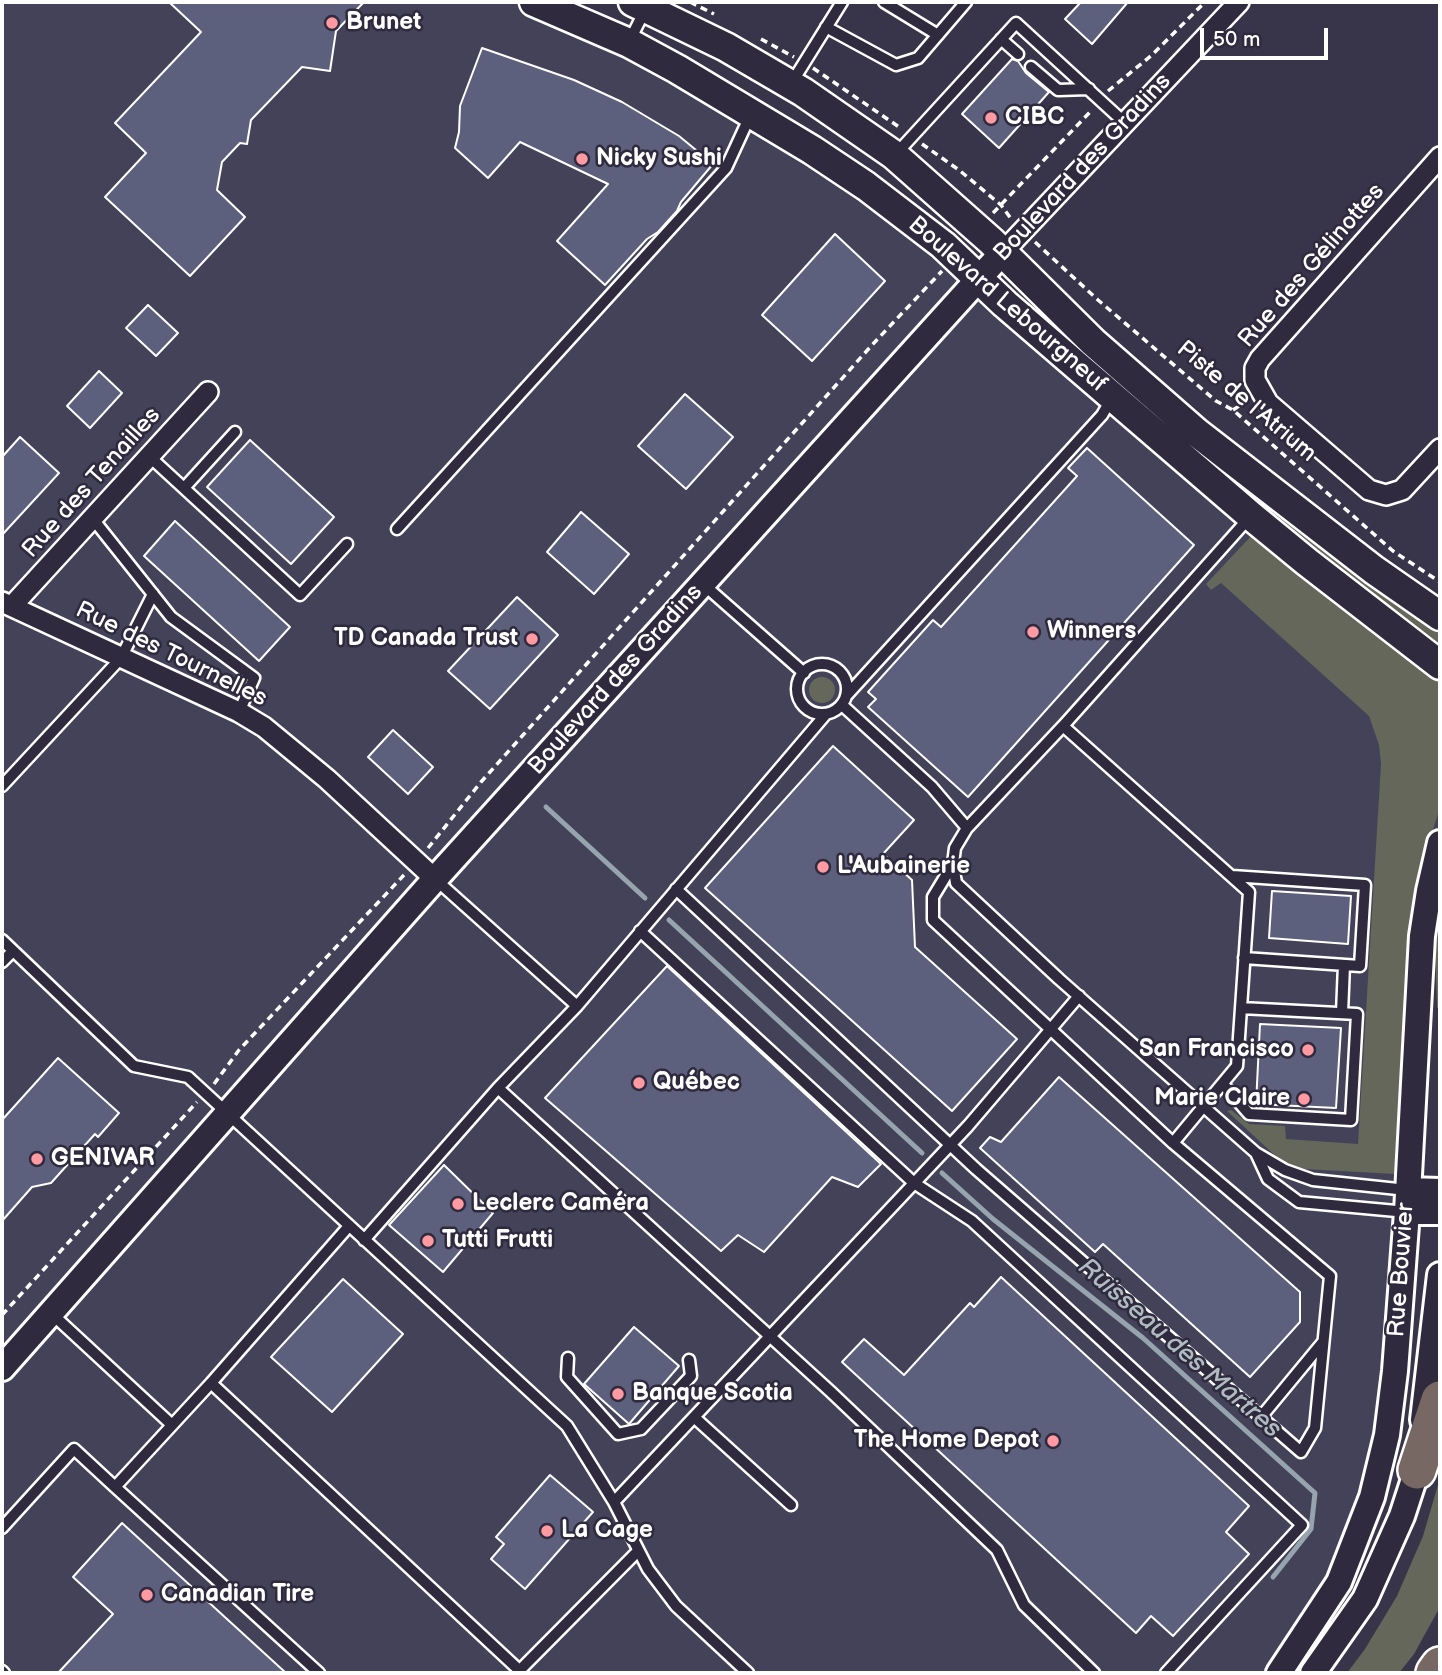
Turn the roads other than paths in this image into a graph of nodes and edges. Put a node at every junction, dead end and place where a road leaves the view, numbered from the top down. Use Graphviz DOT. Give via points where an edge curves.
graph roads {
  1 [pos="534,2"];
  2 [pos="842,2"];
  3 [pos="884,2"];
  4 [pos="967,2"];
  5 [pos="1239,2"];
  6 [pos="643,4"];
  7 [pos="826,27"];
  8 [pos="938,34"];
  9 [pos="1001,39"];
  10 [pos="629,43"];
  11 [pos="1018,54"];
  12 [pos="1031,66"];
  13 [pos="790,84"];
  14 [pos="1088,89"];
  15 [pos="751,113"];
  16 [pos="1125,123"];
  17 [pos="894,155"];
  18 [pos="1440,157"];
  19 [pos="1002,253"];
  20 [pos="979,278"];
  21 [pos="208,392"];
  22 [pos="1113,397"];
  23 [pos="235,432"];
  24 [pos="1440,449"];
  25 [pos="150,457"];
  26 [pos="184,488"];
  27 [pos="1251,516"];
  28 [pos="93,519"];
  29 [pos="397,528"];
  30 [pos="347,544"];
  31 [pos="704,584"];
  32 [pos="153,594"];
  33 [pos="7,604"];
  34 [pos="1440,616"];
  35 [pos="121,658"];
  36 [pos="1440,665"];
  37 [pos="804,673"];
  38 [pos="847,695"];
  39 [pos="842,705"];
  40 [pos="239,712"];
  41 [pos="825,714"];
  42 [pos="1063,726"];
  43 [pos="2,786"];
  44 [pos="967,828"];
  45 [pos="1440,844"];
  46 [pos="953,864"];
  47 [pos="1232,876"];
  48 [pos="435,879"];
  49 [pos="676,889"];
  50 [pos="640,932"];
  51 [pos="2,940"];
  52 [pos="13,951"];
  53 [pos="1244,958"];
  54 [pos="2,962"];
  55 [pos="1344,965"];
  56 [pos="1079,996"];
  57 [pos="577,1006"];
  58 [pos="1241,1008"];
  59 [pos="1342,1013"];
  60 [pos="1051,1029"];
  61 [pos="1223,1084"];
  62 [pos="498,1088"];
  63 [pos="1203,1108"];
  64 [pos="226,1114"];
  65 [pos="1173,1143"];
  66 [pos="949,1145"];
  67 [pos="1256,1153"];
  68 [pos="914,1183"];
  69 [pos="1440,1191"];
  70 [pos="1407,1201"];
  71 [pos="1440,1212"];
  72 [pos="349,1226"];
  73 [pos="364,1240"];
  74 [pos="1440,1275"];
  75 [pos="51,1313"];
  76 [pos="770,1335"];
  77 [pos="1323,1342"];
  78 [pos="568,1358"];
  79 [pos="689,1360"];
  80 [pos="2,1368"];
  81 [pos="211,1384"];
  82 [pos="1440,1400"];
  83 [pos="1261,1417"];
  84 [pos="695,1418"];
  85 [pos="172,1425"];
  86 [pos="1418,1470"];
  87 [pos="115,1487"];
  88 [pos="614,1502"];
  89 [pos="791,1505"];
  90 [pos="2,1528"];
  91 [pos="638,1551"];
  92 [pos="1440,1666"];
  93 [pos="518,1672"];
  94 [pos="319,1673"];
  95 [pos="748,1673"];
  96 [pos="1094,1673"];
  97 [pos="1166,1673"];
  98 [pos="1279,1673"];
  99 [pos="1312,1673"];
  100 [pos="1435,1673"];
  1 -- 10 [label="main road, Boulevard Lebourgneuf"];
  2 -- 7 [label="lane"];
  3 -- 8 [label="lane"];
  4 -- 8 [label="lane"];
  5 -- 16 [label="street, Boulevard des Gradins"];
  6 -- 10 [label="lane"];
  6 -- 13 [label="main road, Boulevard Lebourgneuf"];
  7 -- 8 [label="lane" via="895,65 918,58"];
  7 -- 13 [label="lane"];
  9 -- 11 [label="lane"];
  9 -- 14 [label="lane" via="1016,23"];
  9 -- 17 [label="lane"];
  10 -- 15 [label="main road, Boulevard Lebourgneuf"];
  12 -- 14 [label="lane" via="1058,90"];
  13 -- 17 [label="main road, Boulevard Lebourgneuf"];
  14 -- 16 [label="lane"];
  15 -- 20 [label="main road, Boulevard Lebourgneuf" via="866,186"];
  15 -- 29 [label="lane" via="726,168"];
  16 -- 19 [label="street, Boulevard des Gradins"];
  17 -- 19 [label="main road, Boulevard Lebourgneuf"];
  18 -- 24 [label="street, Rue des Gélinottes" via="1255,368 1255,380 1268,402 1369,490 1386,495 1402,490"];
  19 -- 20 [label="street, Boulevard des Gradins"];
  19 -- 34 [label="main road, Boulevard Lebourgneuf" via="1093,342 1196,432"];
  20 -- 22 [label="main road, Boulevard Lebourgneuf"];
  20 -- 31 [label="street, Boulevard des Gradins"];
  21 -- 25 [label="street, Rue des Tenailles"];
  22 -- 27 [label="main road, Boulevard Lebourgneuf"];
  22 -- 38 [label="lane" via="1102,415"];
  23 -- 26 [label="lane"];
  25 -- 26 [label="lane"];
  25 -- 28 [label="street, Rue des Tenailles"];
  26 -- 30 [label="lane" via="300,595"];
  27 -- 36 [label="main road, Boulevard Lebourgneuf"];
  27 -- 42 [label="lane"];
  28 -- 32 [label="lane"];
  28 -- 33 [label="street, Rue des Tenailles"];
  31 -- 37 [label="lane"];
  31 -- 48 [label="street, Boulevard des Gradins"];
  32 -- 35 [label="lane"];
  32 -- 40 [label="lane" via="171,617 254,678"];
  33 -- 35 [label="street, Rue des Tournelles"];
  35 -- 40 [label="street, Rue des Tournelles"];
  35 -- 43 [label="lane"];
  37 -- 38 [label="lane" via="819,665 836,668 846,682"];
  37 -- 41 [label="lane" via="798,685 803,705"];
  38 -- 39 [label="lane"];
  39 -- 41 [label="lane"];
  39 -- 44 [label="lane" via="932,787"];
  40 -- 48 [label="street, Rue des Tournelles" via="299,755"];
  41 -- 49 [label="lane"];
  42 -- 44 [label="lane"];
  42 -- 47 [label="lane"];
  44 -- 46 [label="lane" via="955,848"];
  45 -- 70 [label="street, Rue Bouvier" via="1422,936"];
  46 -- 56 [label="lane" via="956,883"];
  46 -- 60 [label="lane" via="933,897 933,920"];
  47 -- 53 [label="lane" via="1249,892"];
  47 -- 55 [label="lane" via="1365,886 1360,966"];
  48 -- 57 [label="lane"];
  48 -- 64 [label="street, Boulevard des Gradins"];
  49 -- 50 [label="lane"];
  49 -- 66 [label="lane"];
  50 -- 57 [label="lane"];
  50 -- 68 [label="lane"];
  51 -- 52 [label="lane"];
  52 -- 54 [label="lane"];
  52 -- 64 [label="lane" via="134,1066 188,1077"];
  53 -- 55 [label="lane"];
  53 -- 58 [label="lane"];
  55 -- 59 [label="lane"];
  56 -- 60 [label="lane"];
  56 -- 63 [label="lane"];
  57 -- 62 [label="lane"];
  58 -- 59 [label="lane"];
  58 -- 61 [label="lane" via="1237,1066"];
  59 -- 61 [label="lane" via="1357,1014 1351,1120 1249,1114"];
  60 -- 65 [label="lane"];
  60 -- 66 [label="lane"];
  61 -- 63 [label="lane"];
  62 -- 73 [label="lane"];
  62 -- 76 [label="lane"];
  63 -- 65 [label="lane"];
  63 -- 67 [label="lane"];
  64 -- 72 [label="lane"];
  64 -- 75 [label="street, Boulevard des Gradins"];
  65 -- 77 [label="lane" via="1330,1276"];
  66 -- 68 [label="lane"];
  66 -- 83 [label="lane"];
  67 -- 70 [label="lane" via="1285,1171 1313,1180"];
  67 -- 70 [label="lane" via="1268,1179 1299,1202"];
  68 -- 76 [label="lane"];
  68 -- 97 [label="lane" via="972,1221 1302,1525"];
  69 -- 70 [label="street"];
  70 -- 71 [label="street"];
  70 -- 98 [label="street, Rue Bouvier" via="1394,1384 1372,1497 1339,1582"];
  72 -- 73 [label="lane"];
  72 -- 81 [label="lane"];
  73 -- 88 [label="lane" via="567,1426"];
  74 -- 86 [label="street, Rue Bouvier"];
  75 -- 80 [label="street, Boulevard des Gradins"];
  75 -- 85 [label="lane"];
  76 -- 84 [label="lane"];
  76 -- 96 [label="lane" via="997,1550 1024,1605"];
  77 -- 83 [label="lane"];
  77 -- 83 [label="lane" via="1315,1428 1301,1452"];
  78 -- 79 [label="lane" via="567,1377 618,1434 641,1429 691,1376"];
  81 -- 85 [label="lane"];
  81 -- 93 [label="lane"];
  82 -- 86 [label="highway"];
  84 -- 88 [label="lane"];
  84 -- 89 [label="lane"];
  85 -- 87 [label="lane"];
  86 -- 99 [label="street, Rue Bouvier" via="1364,1600"];
  87 -- 90 [label="lane" via="74,1449"];
  87 -- 94 [label="lane"];
  88 -- 91 [label="lane"];
  91 -- 93 [label="lane"];
  91 -- 95 [label="lane" via="676,1605"];
  92 -- 100 [label="highway"];
}
